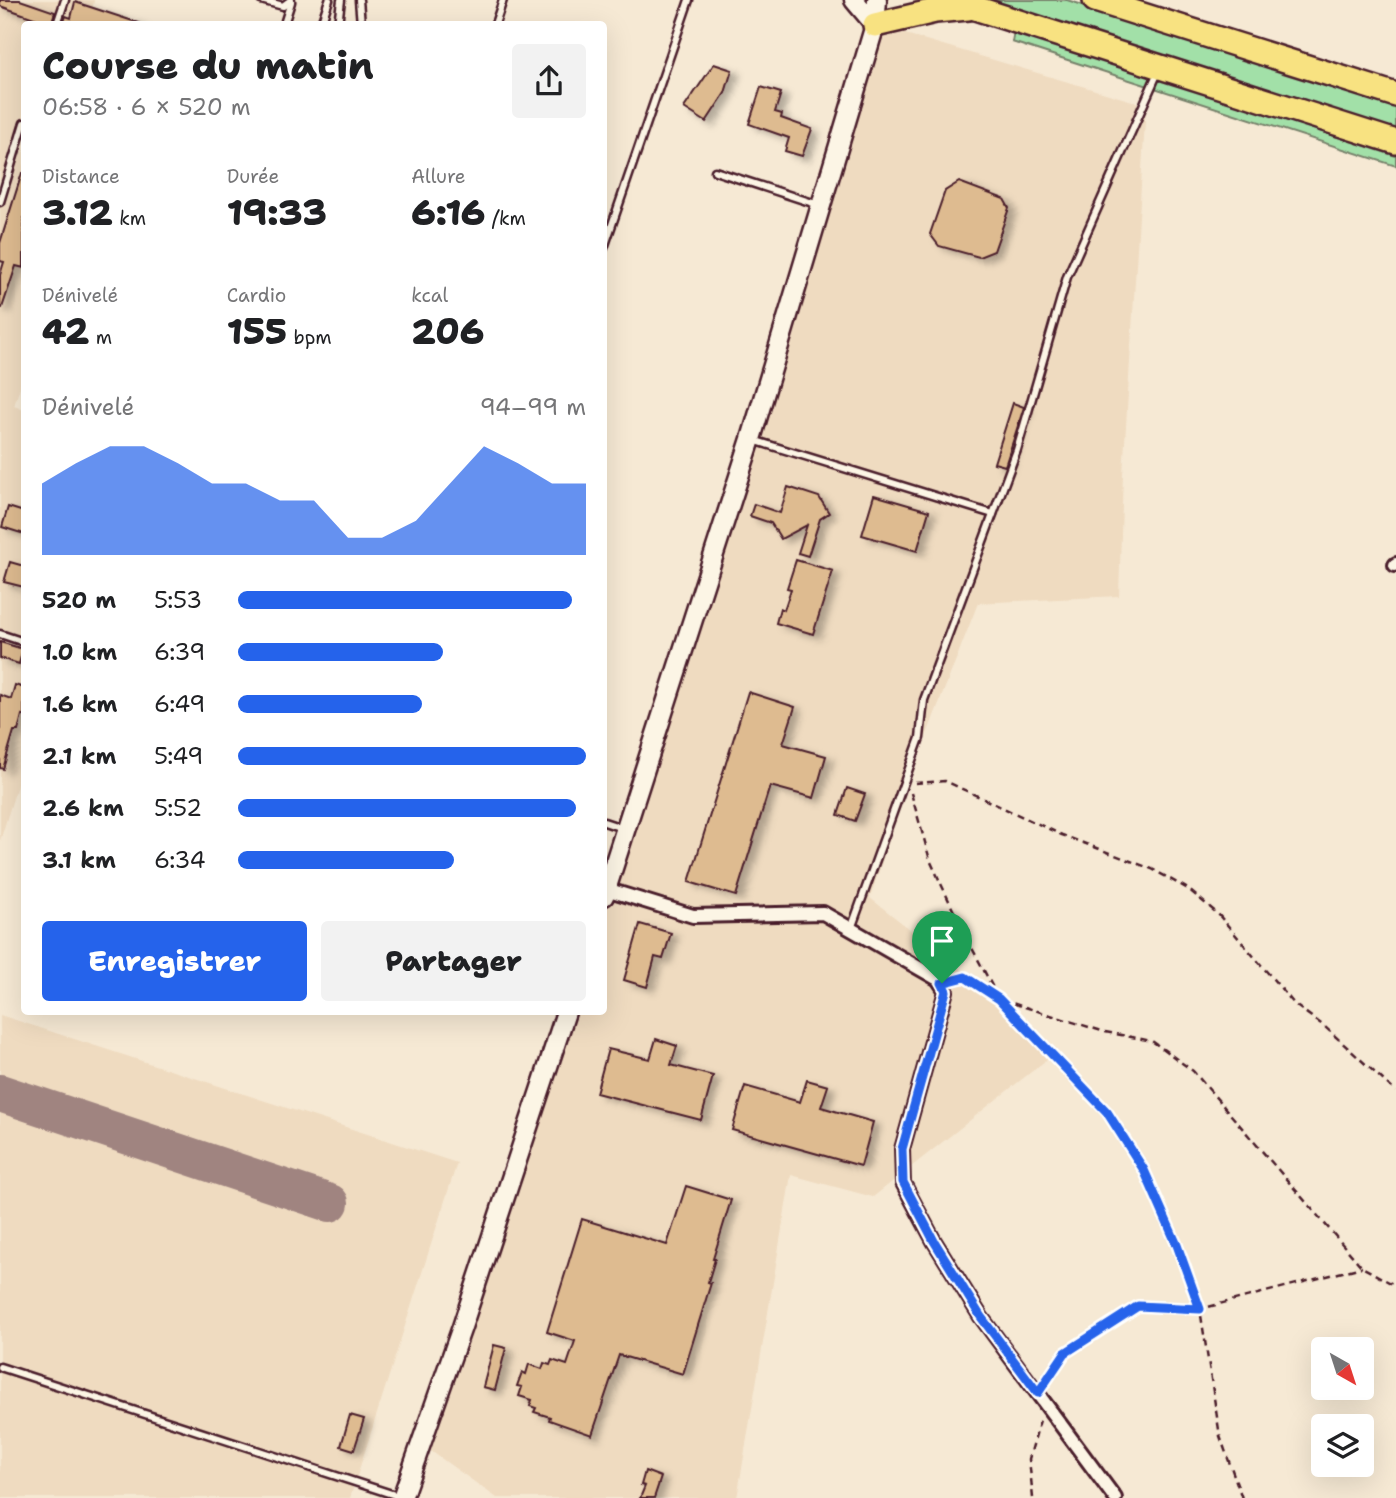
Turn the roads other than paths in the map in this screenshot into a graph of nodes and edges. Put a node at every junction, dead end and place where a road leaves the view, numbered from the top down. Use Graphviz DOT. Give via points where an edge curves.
graph roads {
  1 [pos="65,0"];
  2 [pos="261,0"];
  3 [pos="291,0"];
  4 [pos="329,0"];
  5 [pos="341,0"];
  6 [pos="359,0"];
  7 [pos="503,0"];
  8 [pos="689,0"];
  9 [pos="854,0"];
  10 [pos="877,0"];
  11 [pos="891,0"];
  12 [pos="1095,0"];
  13 [pos="961,4"];
  14 [pos="58,21"];
  15 [pos="285,21"];
  16 [pos="322,21"];
  17 [pos="338,21"];
  18 [pos="361,21"];
  19 [pos="496,21"];
  20 [pos="875,24"];
  21 [pos="1160,67"];
  22 [pos="1396,94"];
  23 [pos="21,133"];
  24 [pos="1396,142"];
  25 [pos="715,171"];
  26 [pos="0,202"];
  27 [pos="821,205"];
  28 [pos="607,239"];
  29 [pos="751,439"];
  30 [pos="993,514"];
  31 [pos="0,634"];
  32 [pos="21,641"];
  33 [pos="607,823"];
  34 [pos="626,829"];
  35 [pos="607,886"];
  36 [pos="607,893"];
  37 [pos="851,929"];
  38 [pos="565,1015"];
  39 [pos="0,1367"];
  40 [pos="402,1498"];
  41 [pos="1115,1498"];
  1 -- 14 [label="lane"];
  2 -- 3 [label="lane" via="283,6"];
  3 -- 15 [label="lane"];
  4 -- 16 [label="lane"];
  5 -- 17 [label="lane"];
  6 -- 18 [label="lane"];
  7 -- 19 [label="lane"];
  8 -- 28 [label="lane"];
  9 -- 20 [label="street"];
  10 -- 20 [label="street"];
  11 -- 20 [label="street"];
  12 -- 22 [label="highway"];
  13 -- 20 [label="highway"];
  13 -- 21 [label="highway"];
  20 -- 27 [label="street"];
  21 -- 24 [label="highway"];
  21 -- 30 [label="lane" via="1067,277 1017,450"];
  23 -- 26 [label="lane"];
  25 -- 27 [label="lane"];
  27 -- 29 [label="street"];
  29 -- 30 [label="lane"];
  29 -- 34 [label="street"];
  30 -- 37 [label="lane" via="925,700 920,738"];
  31 -- 32 [label="lane"];
  33 -- 34 [label="lane"];
  34 -- 35 [label="street"];
  36 -- 37 [label="street" via="693,916 823,913"];
  37 -- 41 [label="street" via="938,979 946,991 902,1149 903,1182 981,1317"];
  38 -- 40 [label="street"];
  39 -- 40 [label="lane"];
}
